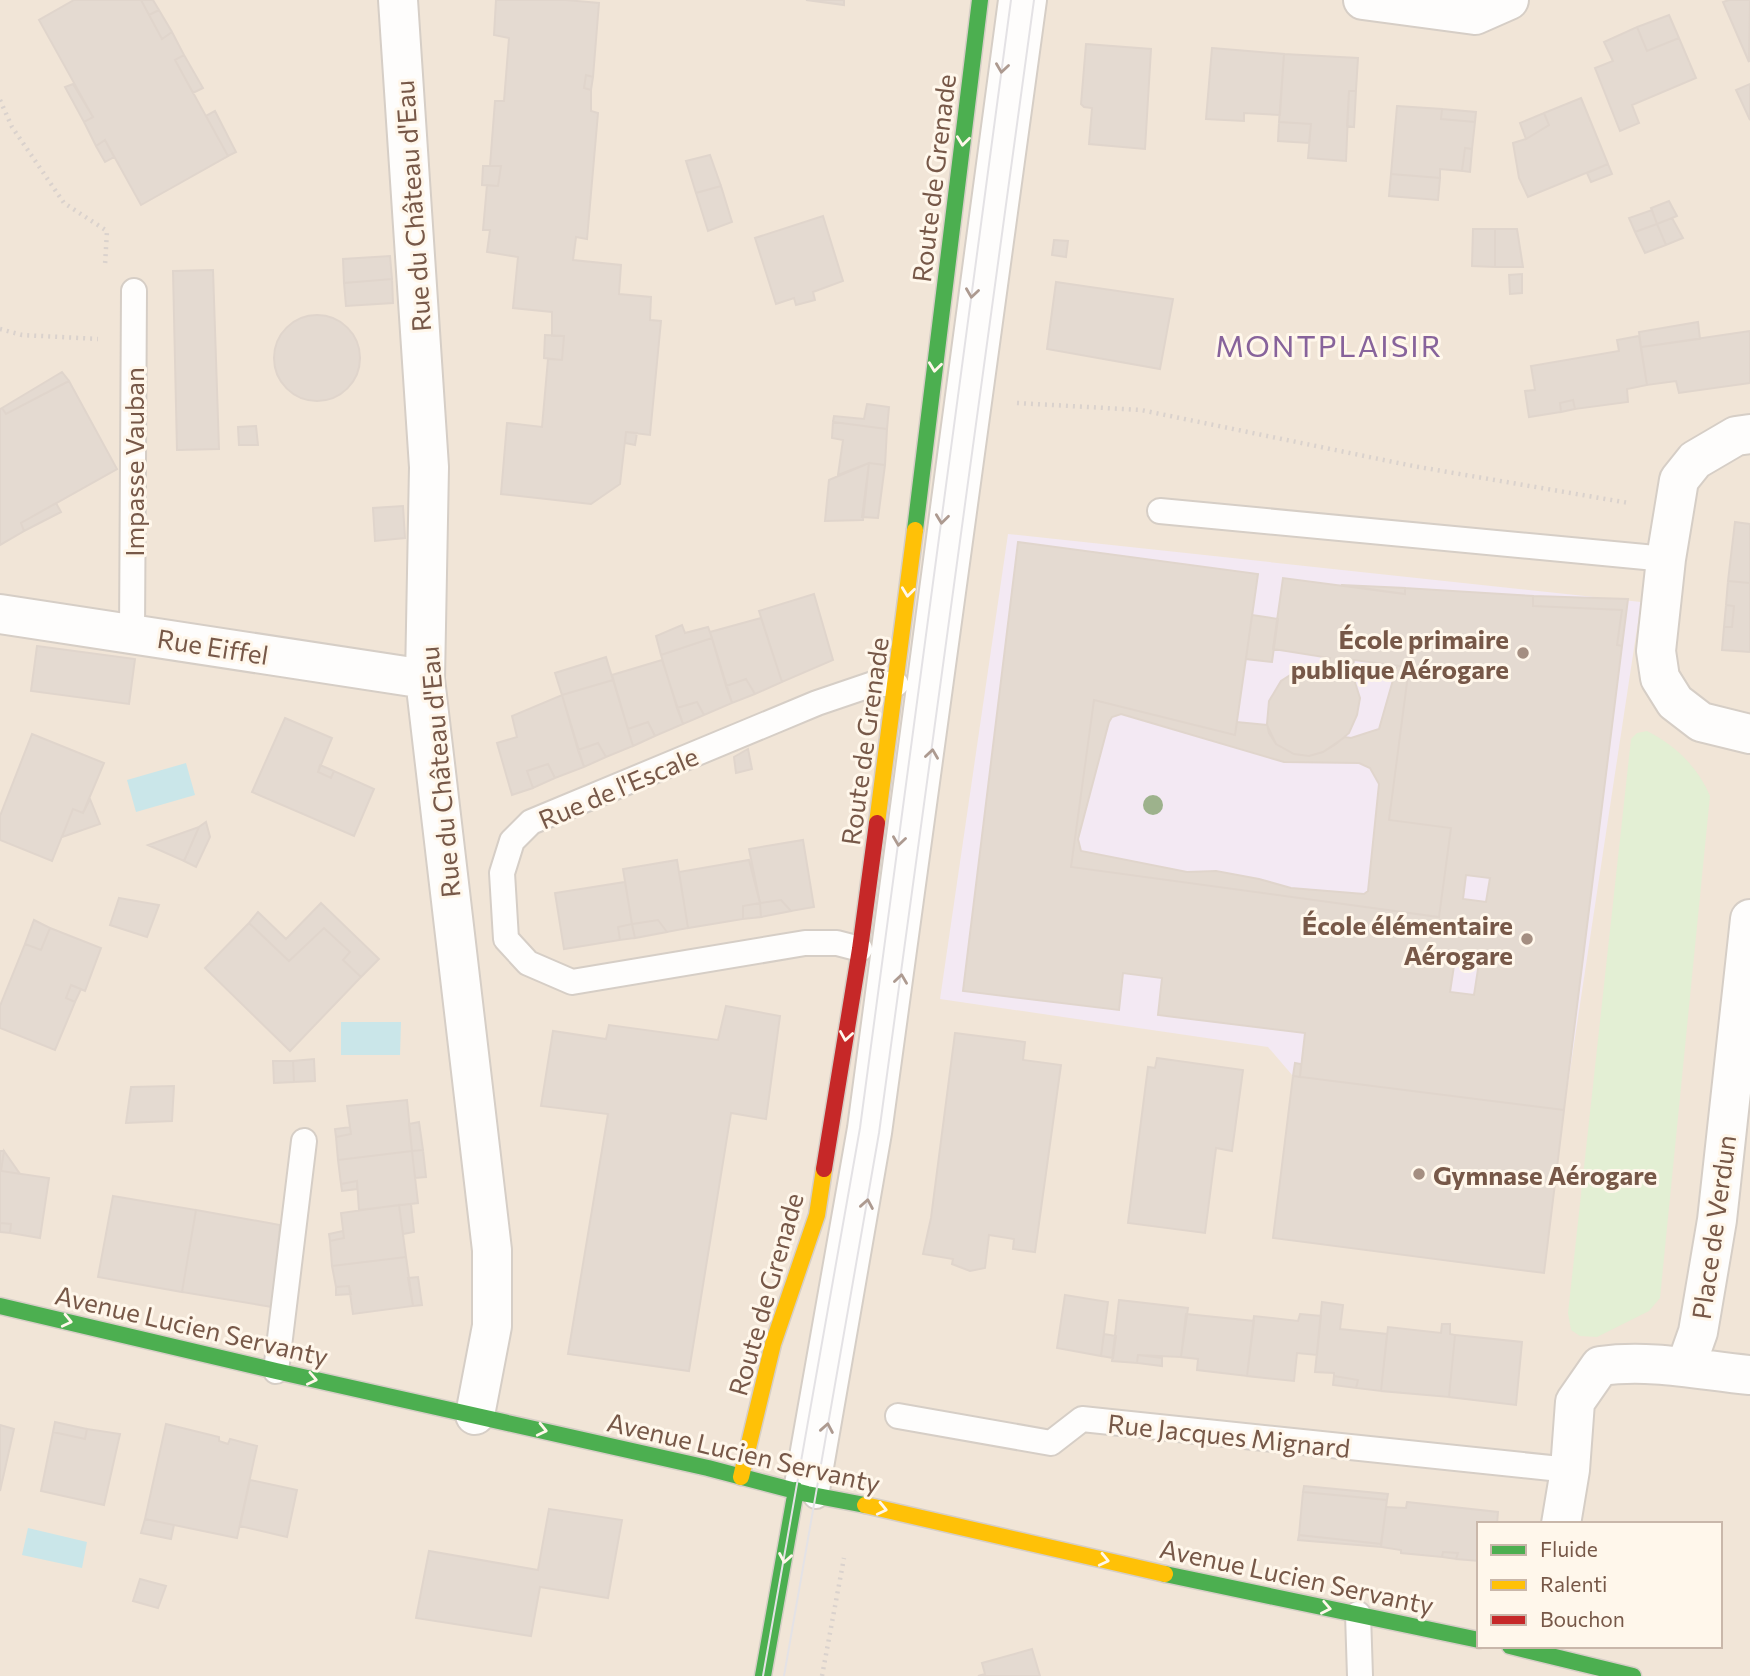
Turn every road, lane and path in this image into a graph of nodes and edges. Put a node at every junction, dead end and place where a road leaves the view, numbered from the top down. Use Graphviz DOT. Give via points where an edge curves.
graph roads {
  1 [pos="398,0"];
  2 [pos="980,0"];
  3 [pos="1011,0"];
  4 [pos="1034,0"];
  5 [pos="1363,0"];
  6 [pos="1487,5"];
  7 [pos="0,100"];
  8 [pos="134,291"];
  9 [pos="0,330"];
  10 [pos="134,340"];
  11 [pos="1013,402"];
  12 [pos="1750,434"];
  13 [pos="1673,509"];
  14 [pos="1160,511"];
  15 [pos="1666,559"];
  16 [pos="0,614"];
  17 [pos="132,634"];
  18 [pos="425,680"];
  19 [pos="897,684"];
  20 [pos="1750,734"];
  21 [pos="1750,919"];
  22 [pos="860,949"];
  23 [pos="304,1141"];
  24 [pos="0,1306"];
  25 [pos="1686,1366"];
  26 [pos="276,1371"];
  27 [pos="1750,1375"];
  28 [pos="475,1415"];
  29 [pos="898,1416"];
  30 [pos="1570,1470"];
  31 [pos="741,1477"];
  32 [pos="808,1498"];
  33 [pos="1562,1522"];
  34 [pos="844,1558"];
  35 [pos="1358,1614"];
  36 [pos="1477,1640"];
  37 [pos="1529,1648"];
  38 [pos="763,1676"];
  39 [pos="822,1676"];
  40 [pos="1360,1676"];
  41 [pos="1633,1676"];
  1 -- 18 [label="street, Rue du Château d'Eau" via="429,467"];
  2 -- 19 [label="street, Route de Grenade, one-way"];
  3 -- 32 [label="lane, one-way"];
  32 -- 4 [label="lane, one-way" via="879,1133"];
  5 -- 6 [label="street"];
  7 -- 8 [label="path" via="12,127 64,203 107,231 104,284"];
  8 -- 10 [label="lane, Impasse Vauban"];
  9 -- 10 [label="path"];
  10 -- 17 [label="lane, Impasse Vauban"];
  11 -- 13 [label="path" via="1141,410 1413,466"];
  12 -- 13 [label="street" via="1736,436 1695,460 1679,480"];
  13 -- 15 [label="street"];
  14 -- 15 [label="lane"];
  15 -- 20 [label="street" via="1656,650 1660,678 1675,702 1702,722"];
  16 -- 17 [label="street, Rue Eiffel"];
  17 -- 18 [label="street, Rue Eiffel"];
  18 -- 28 [label="street, Rue du Château d'Eau" via="492,1250 492,1326"];
  19 -- 22 [label="street, Route de Grenade"];
  19 -- 22 [label="lane, Rue de l'Escale" via="873,684 817,703 531,822 512,841 502,873 506,939 528,963 572,982 805,943"];
  21 -- 25 [label="street, Place de Verdun" via="1717,1220 1698,1332"];
  22 -- 31 [label="street, Route de Grenade, one-way" via="817,1215 773,1344"];
  23 -- 26 [label="lane"];
  24 -- 26 [label="street, Avenue Lucien Servanty, one-way"];
  25 -- 27 [label="street"];
  25 -- 30 [label="street" via="1626,1362 1600,1366 1575,1402"];
  26 -- 28 [label="street, Avenue Lucien Servanty, one-way"];
  28 -- 31 [label="street, Avenue Lucien Servanty, one-way"];
  29 -- 30 [label="lane, Rue Jacques Mignard" via="1051,1443 1082,1419"];
  30 -- 33 [label="street"];
  31 -- 32 [label="street, Avenue Lucien Servanty"];
  32 -- 35 [label="street, Avenue Lucien Servanty, one-way" via="870,1506 1223,1588"];
  32 -- 38 [label="street, one-way"];
  34 -- 39 [label="path"];
  35 -- 36 [label="street, Avenue Lucien Servanty"];
  35 -- 40 [label="lane"];
  37 -- 41 [label="street"];
}
